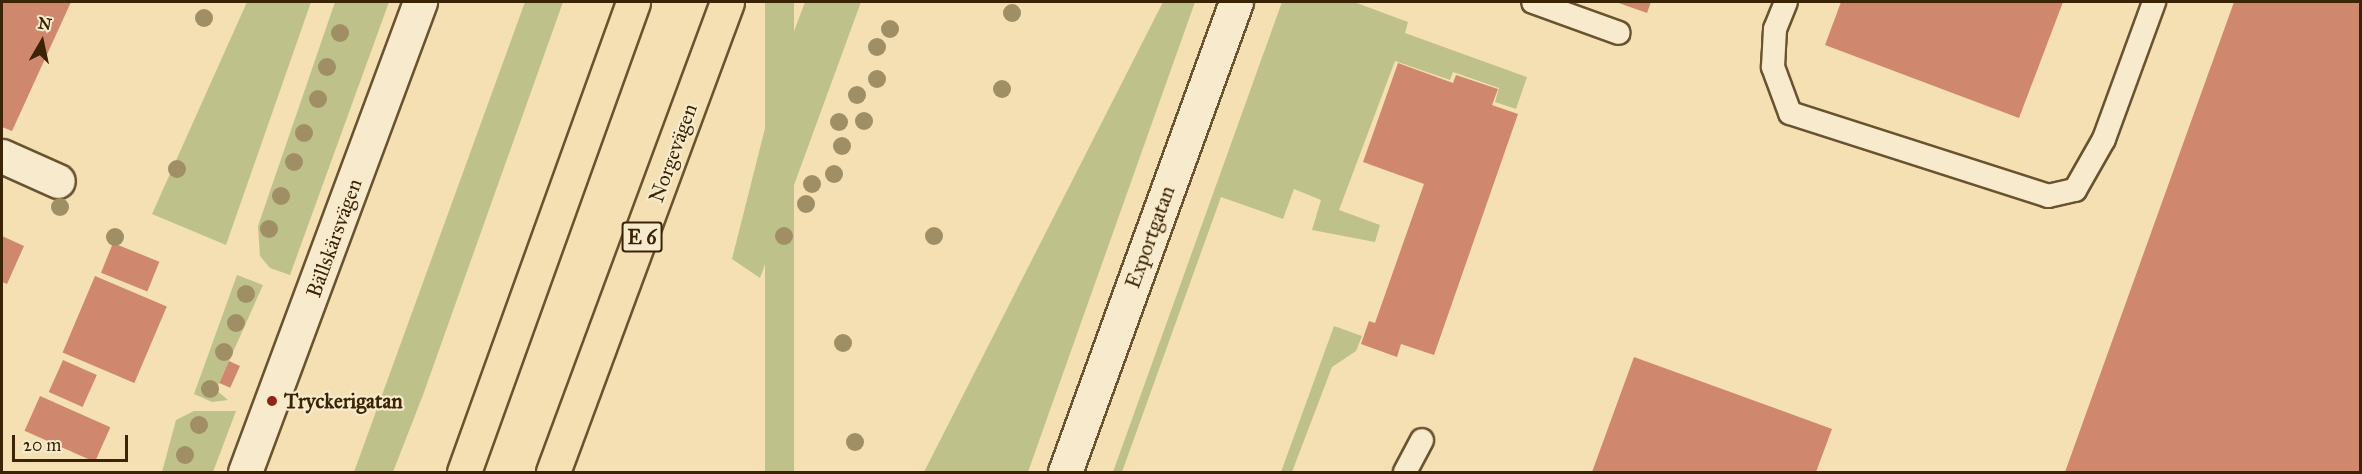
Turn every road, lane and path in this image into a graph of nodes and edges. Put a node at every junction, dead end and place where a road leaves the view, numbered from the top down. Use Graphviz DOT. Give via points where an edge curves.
graph roads {
  1 [pos="420,2"];
  2 [pos="633,2"];
  3 [pos="727,2"];
  4 [pos="1236,2"];
  5 [pos="1533,2"];
  6 [pos="1786,2"];
  7 [pos="2154,2"];
  8 [pos="1619,33"];
  9 [pos="2,156"];
  10 [pos="58,181"];
  11 [pos="1422,440"];
  12 [pos="245,472"];
  13 [pos="464,472"];
  14 [pos="554,472"];
  15 [pos="1065,472"];
  16 [pos="1405,472"];
  1 -- 12 [label="street, Bällskärsvägen"];
  2 -- 13 [label="highway"];
  3 -- 14 [label="highway, Norgevägen / E 6"];
  4 -- 15 [label="street, Exportgatan"];
  5 -- 8 [label="lane"];
  6 -- 7 [label="lane" via="1775,29 1773,68 1790,113 2048,196 2075,189 2104,140"];
  9 -- 10 [label="street"];
  11 -- 16 [label="lane"];
}
